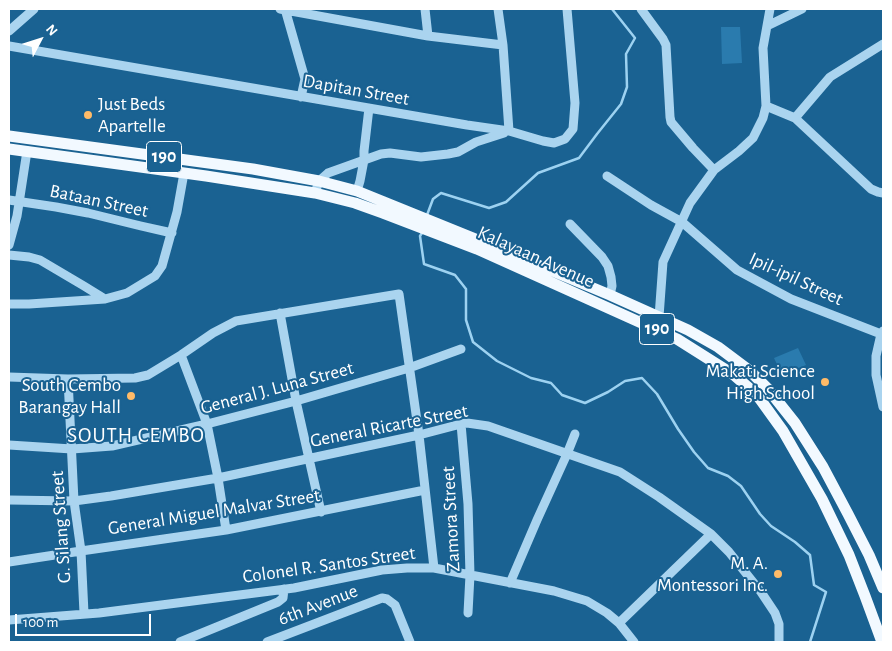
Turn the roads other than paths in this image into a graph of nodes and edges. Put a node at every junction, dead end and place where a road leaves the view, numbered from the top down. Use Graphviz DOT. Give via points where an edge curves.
graph roads {
  1 [pos="34,9"];
  2 [pos="280,9"];
  3 [pos="285,9"];
  4 [pos="425,9"];
  5 [pos="498,9"];
  6 [pos="567,9"];
  7 [pos="641,9"];
  8 [pos="770,9"];
  9 [pos="799,9"];
  10 [pos="767,26"];
  11 [pos="9,31"];
  12 [pos="428,36"];
  13 [pos="883,44"];
  14 [pos="503,45"];
  15 [pos="9,46"];
  16 [pos="301,97"];
  17 [pos="766,106"];
  18 [pos="369,108"];
  19 [pos="795,118"];
  20 [pos="509,131"];
  21 [pos="9,136"];
  22 [pos="9,149"];
  23 [pos="27,151"];
  24 [pos="364,160"];
  25 [pos="714,170"];
  26 [pos="184,173"];
  27 [pos="607,176"];
  28 [pos="318,181"];
  29 [pos="357,191"];
  30 [pos="315,193"];
  31 [pos="883,193"];
  32 [pos="9,200"];
  33 [pos="20,202"];
  34 [pos="410,217"];
  35 [pos="682,222"];
  36 [pos="570,224"];
  37 [pos="437,228"];
  38 [pos="172,233"];
  39 [pos="9,244"];
  40 [pos="9,255"];
  41 [pos="610,295"];
  42 [pos="105,299"];
  43 [pos="9,304"];
  44 [pos="280,313"];
  45 [pos="659,317"];
  46 [pos="882,333"];
  47 [pos="461,349"];
  48 [pos="181,355"];
  49 [pos="409,368"];
  50 [pos="9,377"];
  51 [pos="68,379"];
  52 [pos="296,401"];
  53 [pos="883,407"];
  54 [pos="207,424"];
  55 [pos="462,424"];
  56 [pos="575,434"];
  57 [pos="419,435"];
  58 [pos="9,444"];
  59 [pos="72,449"];
  60 [pos="567,454"];
  61 [pos="310,458"];
  62 [pos="218,478"];
  63 [pos="425,490"];
  64 [pos="9,500"];
  65 [pos="74,501"];
  66 [pos="321,512"];
  67 [pos="226,530"];
  68 [pos="711,534"];
  69 [pos="81,551"];
  70 [pos="867,551"];
  71 [pos="850,559"];
  72 [pos="9,562"];
  73 [pos="434,568"];
  74 [pos="470,575"];
  75 [pos="510,583"];
  76 [pos="883,588"];
  77 [pos="284,589"];
  78 [pos="84,613"];
  79 [pos="468,613"];
  80 [pos="9,620"];
  81 [pos="618,623"];
  82 [pos="180,642"];
  83 [pos="267,642"];
  84 [pos="410,642"];
  85 [pos="634,642"];
  86 [pos="778,642"];
  87 [pos="882,642"];
  1 -- 11 [label="street"];
  2 -- 3 [label="street"];
  3 -- 12 [label="street"];
  3 -- 16 [label="street" via="305,79"];
  4 -- 12 [label="street"];
  5 -- 14 [label="street"];
  6 -- 20 [label="street, Dapitan Street" via="573,129 565,139 554,143"];
  7 -- 25 [label="street" via="666,45 672,122"];
  8 -- 10 [label="street"];
  9 -- 10 [label="street"];
  10 -- 17 [label="street" via="763,48"];
  12 -- 14 [label="street"];
  13 -- 19 [label="street" via="830,77"];
  14 -- 20 [label="street"];
  15 -- 16 [label="street, Dapitan Street"];
  16 -- 18 [label="street, Dapitan Street"];
  17 -- 19 [label="street"];
  17 -- 25 [label="street" via="753,138"];
  18 -- 20 [label="street, Dapitan Street"];
  18 -- 24 [label="street"];
  19 -- 31 [label="street" via="871,189"];
  20 -- 24 [label="street" via="458,152 421,157 390,153"];
  21 -- 28 [label="main road, Kalayaan Avenue / 190"];
  22 -- 23 [label="main road, Kalayaan Avenue / 190"];
  23 -- 26 [label="main road, Kalayaan Avenue / 190"];
  23 -- 33 [label="street, Bataan Street"];
  24 -- 28 [label="street" via="328,173"];
  24 -- 29 [label="street"];
  25 -- 35 [label="street" via="690,203"];
  26 -- 30 [label="main road, Kalayaan Avenue / 190"];
  26 -- 38 [label="street"];
  27 -- 35 [label="street, Ipil-ipil Street"];
  28 -- 29 [label="main road, Kalayaan Avenue / 190"];
  28 -- 30 [label="street"];
  29 -- 34 [label="main road, Kalayaan Avenue / 190"];
  30 -- 34 [label="main road, Kalayaan Avenue / 190"];
  32 -- 33 [label="street, Bataan Street"];
  33 -- 38 [label="street, Bataan Street" via="88,213"];
  33 -- 39 [label="street, Bataan Street"];
  34 -- 37 [label="main road, Kalayaan Avenue / 190"];
  35 -- 45 [label="street" via="664,262"];
  35 -- 46 [label="street, Ipil-ipil Street" via="737,270 791,298"];
  36 -- 41 [label="street" via="608,266 612,286"];
  37 -- 41 [label="main road, Kalayaan Avenue / 190"];
  37 -- 71 [label="main road, Kalayaan Avenue / 190" via="672,336 734,374 757,395 783,431 822,499"];
  38 -- 42 [label="street" via="162,266 155,276 127,293"];
  40 -- 42 [label="street" via="40,260"];
  41 -- 45 [label="main road, Kalayaan Avenue / 190"];
  42 -- 43 [label="street"];
  44 -- 48 [label="street" via="233,322"];
  44 -- 49 [label="street" via="399,294"];
  44 -- 52 [label="street"];
  45 -- 70 [label="main road, Kalayaan Avenue / 190" via="718,347 750,371 768,390 808,442"];
  46 -- 53 [label="street" via="876,356 876,375"];
  47 -- 49 [label="street, General J. Luna Street"];
  48 -- 51 [label="street" via="148,375 135,378"];
  48 -- 54 [label="street"];
  49 -- 52 [label="street, General J. Luna Street"];
  49 -- 57 [label="street"];
  50 -- 51 [label="street"];
  51 -- 59 [label="street, G. Silang Street"];
  52 -- 54 [label="street, General J. Luna Street"];
  52 -- 61 [label="street"];
  54 -- 59 [label="street, General J. Luna Street" via="112,446"];
  54 -- 62 [label="street"];
  55 -- 57 [label="street, General Ricarte Street"];
  55 -- 60 [label="street, General Ricarte Street" via="488,426"];
  55 -- 74 [label="street, Zamora Street"];
  56 -- 60 [label="street"];
  57 -- 61 [label="street, General Ricarte Street"];
  57 -- 63 [label="street"];
  58 -- 59 [label="street, General J. Luna Street"];
  59 -- 65 [label="street, G. Silang Street"];
  60 -- 68 [label="street, General Ricarte Street" via="620,472"];
  60 -- 75 [label="street"];
  61 -- 62 [label="street, General Ricarte Street"];
  61 -- 66 [label="street"];
  62 -- 65 [label="street, General Ricarte Street"];
  62 -- 67 [label="street"];
  63 -- 66 [label="street, General Miguel Malvar Street"];
  63 -- 73 [label="street"];
  64 -- 65 [label="street, General Ricarte Street"];
  65 -- 69 [label="street, G. Silang Street"];
  66 -- 67 [label="street, General Miguel Malvar Street"];
  67 -- 69 [label="street, General Miguel Malvar Street"];
  68 -- 81 [label="street"];
  68 -- 86 [label="street, General Ricarte Street" via="740,565 775,613 779,624"];
  69 -- 72 [label="street, General Miguel Malvar Street"];
  69 -- 78 [label="street, G. Silang Street"];
  70 -- 71 [label="main road"];
  70 -- 76 [label="main road, Kalayaan Avenue / 190"];
  71 -- 87 [label="main road, Kalayaan Avenue / 190"];
  73 -- 74 [label="street, Colonel R. Santos Street"];
  73 -- 77 [label="street, Colonel R. Santos Street" via="382,570"];
  74 -- 75 [label="street, Colonel R. Santos Street"];
  74 -- 79 [label="street, Zamora Street"];
  75 -- 81 [label="street, Colonel R. Santos Street" via="587,601"];
  77 -- 78 [label="street, Colonel R. Santos Street"];
  77 -- 82 [label="street" via="283,598 278,602"];
  78 -- 80 [label="street, Colonel R. Santos Street"];
  81 -- 85 [label="street, Colonel R. Santos Street"];
  83 -- 84 [label="street, 6th Avenue" via="382,598 395,605"];
}
